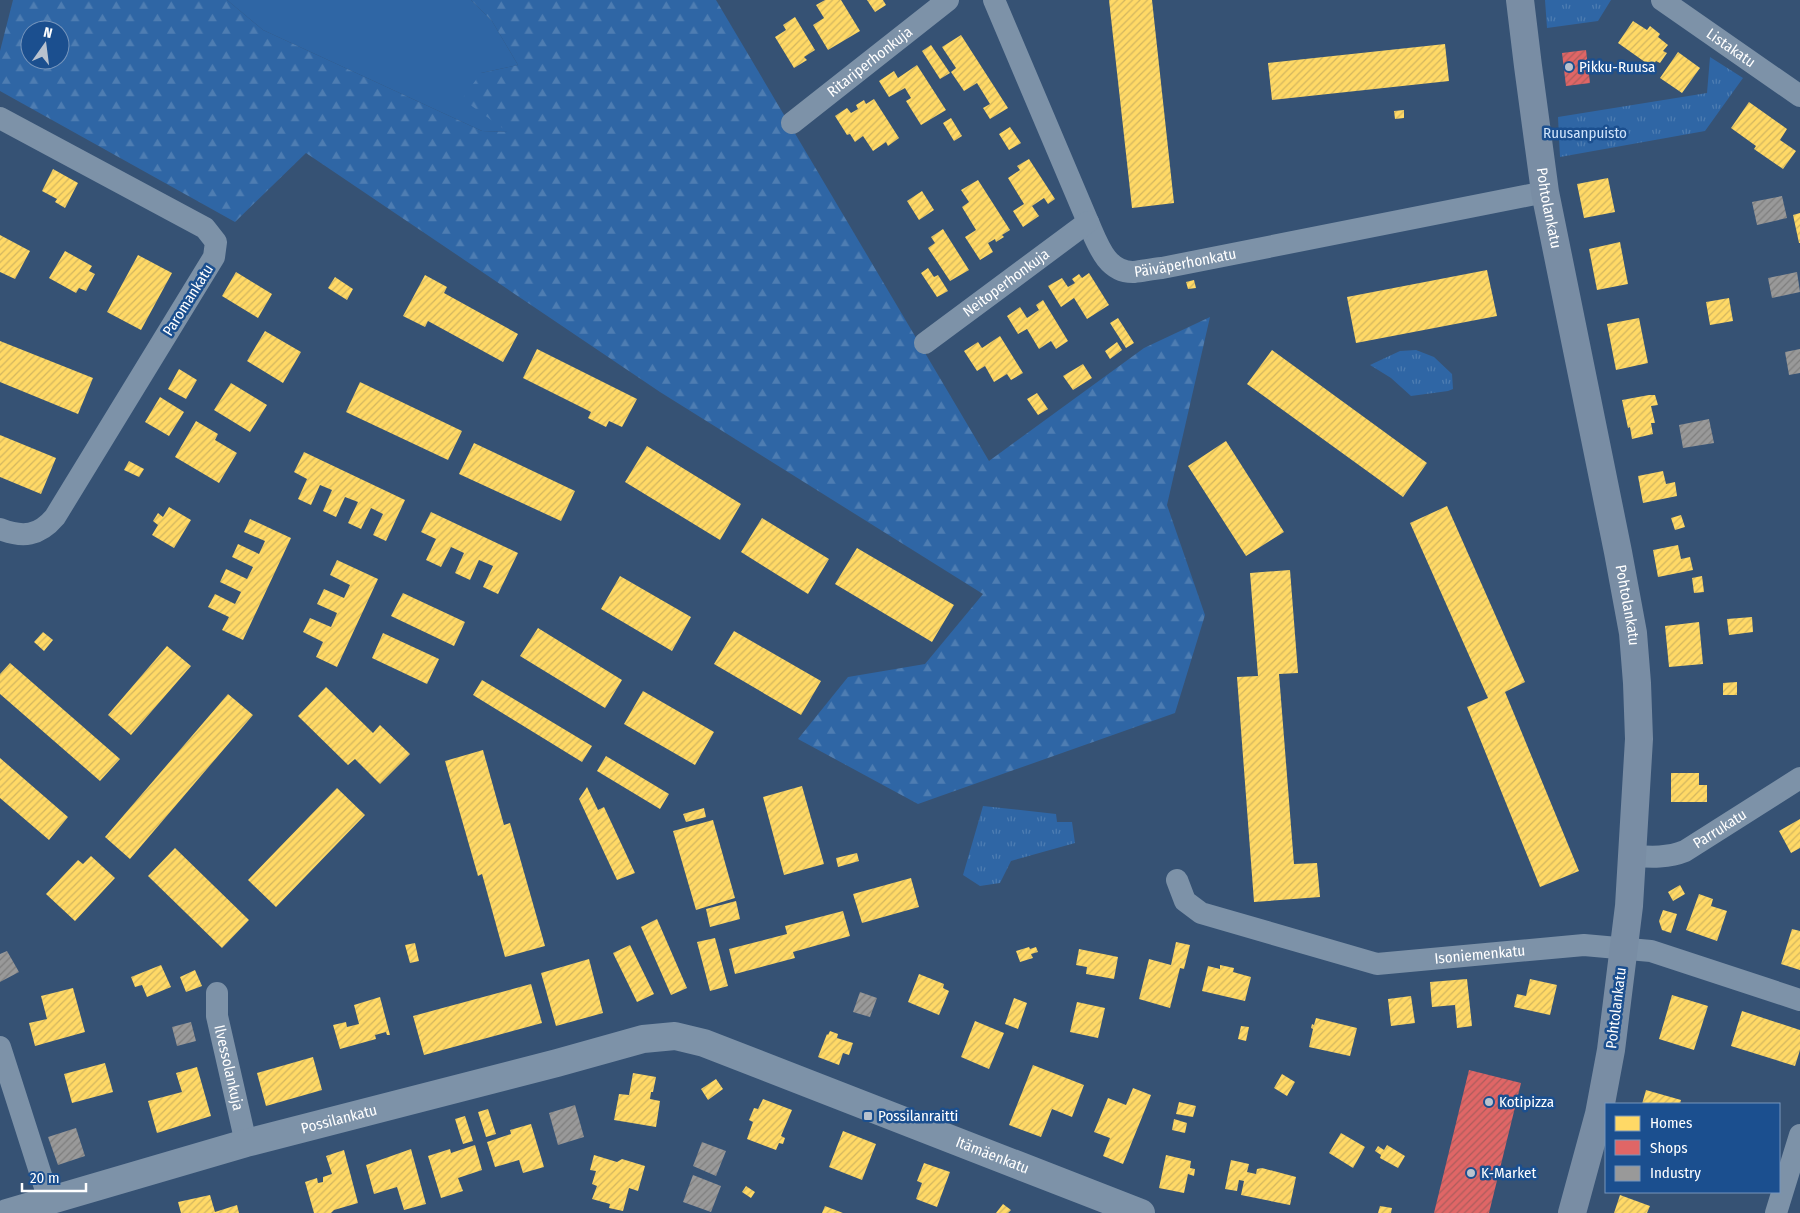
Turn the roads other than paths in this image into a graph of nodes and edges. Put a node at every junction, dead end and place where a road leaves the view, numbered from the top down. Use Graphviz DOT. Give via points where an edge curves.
graph roads {
  1 [pos="948,0"];
  2 [pos="994,0"];
  3 [pos="1520,0"];
  4 [pos="1662,0"];
  5 [pos="1800,96"];
  6 [pos="0,118"];
  7 [pos="792,123"];
  8 [pos="1546,192"];
  9 [pos="1088,222"];
  10 [pos="925,343"];
  11 [pos="0,529"];
  12 [pos="1800,778"];
  13 [pos="1633,856"];
  14 [pos="1177,880"];
  15 [pos="1623,949"];
  16 [pos="217,993"];
  17 [pos="1800,1000"];
  18 [pos="675,1036"];
  19 [pos="0,1047"];
  20 [pos="1800,1135"];
  21 [pos="246,1143"];
  22 [pos="48,1200"];
  23 [pos="7,1213"];
  24 [pos="1141,1213"];
  25 [pos="1572,1213"];
  26 [pos="1776,1213"];
  1 -- 7 [label="street, Ritariperhonkuja"];
  2 -- 9 [label="street, Päiväperhonkatu"];
  3 -- 8 [label="main road, Pohtolankatu"];
  4 -- 5 [label="street, Listakatu"];
  6 -- 11 [label="street, Paromankatu" via="205,228 216,242 214,257 55,517 46,528 34,533 21,534"];
  8 -- 9 [label="street, Päiväperhonkatu" via="1132,272 1110,263"];
  8 -- 13 [label="main road, Pohtolankatu" via="1633,633 1639,739"];
  9 -- 10 [label="street, Neitoperhonkuja"];
  12 -- 13 [label="street, Parrukatu" via="1685,851 1674,856"];
  13 -- 15 [label="main road, Pohtolankatu"];
  14 -- 15 [label="street, Isoniemenkatu" via="1185,901 1201,913 1377,964 1584,945"];
  15 -- 17 [label="street, Isoniemenkatu" via="1651,951"];
  15 -- 25 [label="main road, Pohtolankatu" via="1611,1050 1599,1114"];
  16 -- 21 [label="street, Ilvessolankuja" via="216,1016"];
  18 -- 21 [label="street, Possilankatu" via="643,1039"];
  18 -- 24 [label="street, Itämäenkatu" via="701,1042"];
  19 -- 22 [label="street"];
  20 -- 26 [label="street"];
  21 -- 22 [label="street, Possilankatu"];
  22 -- 23 [label="street, Possilankatu"];
}
